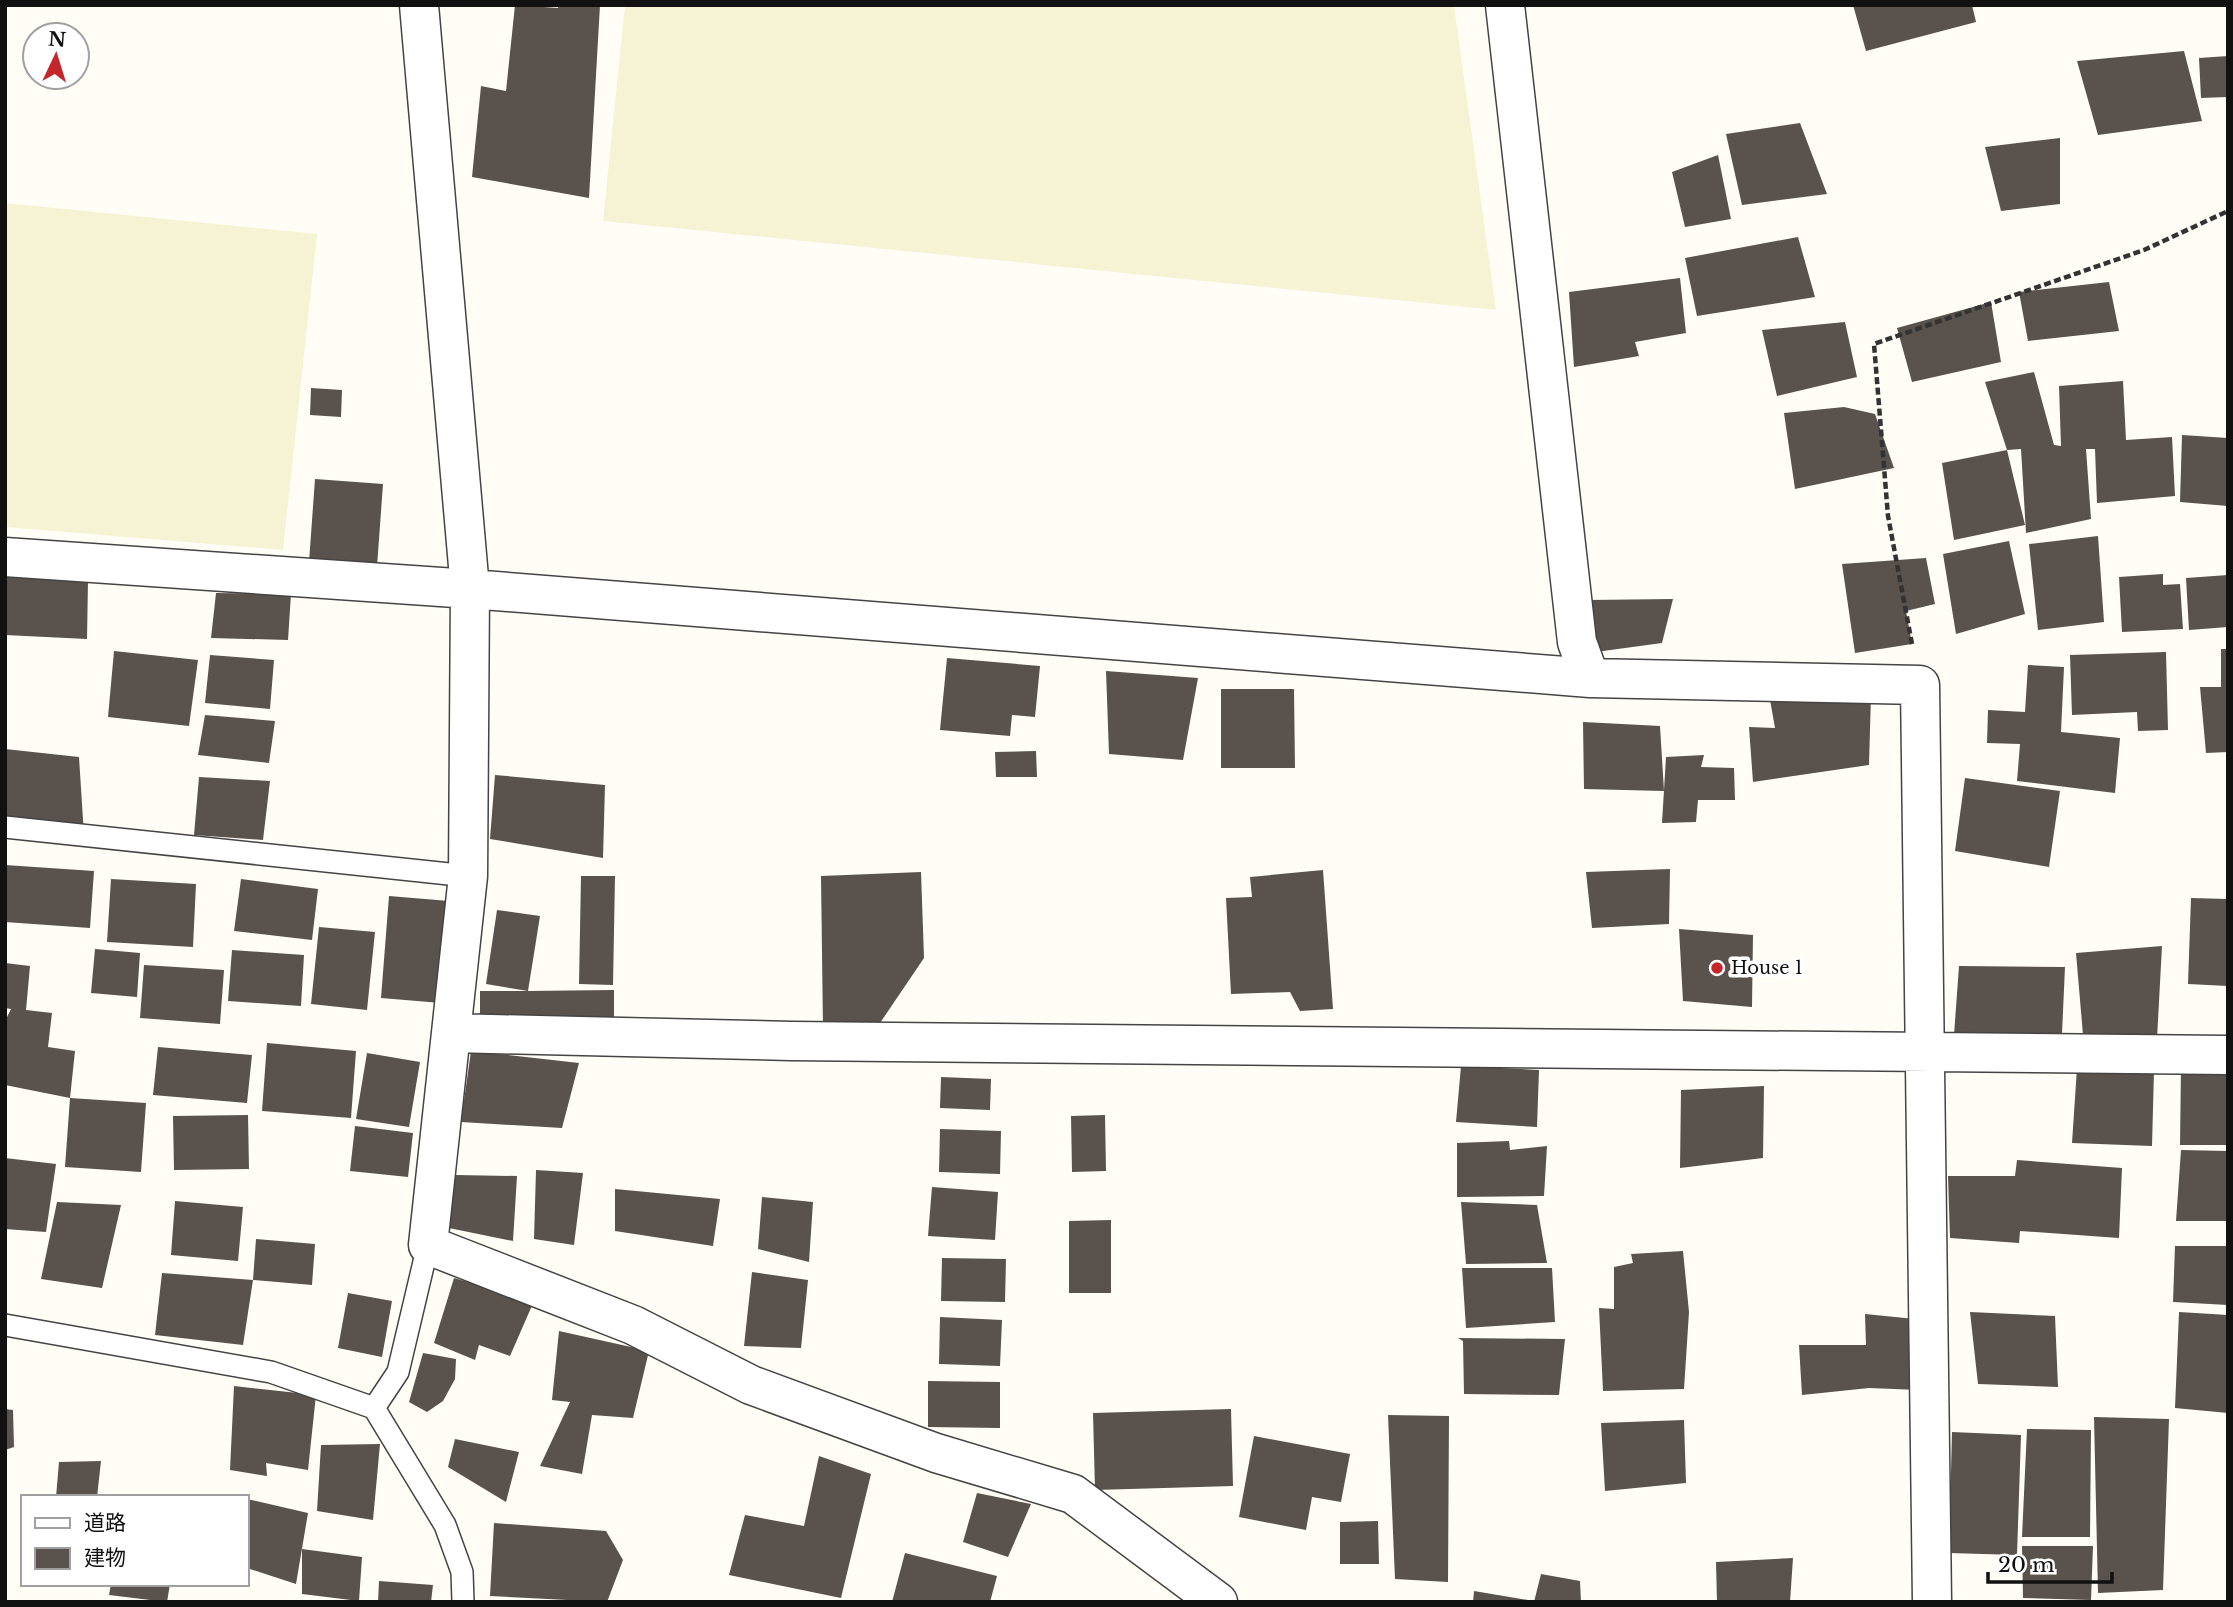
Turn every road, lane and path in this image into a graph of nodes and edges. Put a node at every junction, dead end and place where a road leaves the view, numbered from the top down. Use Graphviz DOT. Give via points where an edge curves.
graph roads {
  1 [pos="419,5"];
  2 [pos="1505,5"];
  3 [pos="2228,211"];
  4 [pos="5,557"];
  5 [pos="470,589"];
  6 [pos="1590,678"];
  7 [pos="1920,685"];
  8 [pos="5,827"];
  9 [pos="468,876"];
  10 [pos="451,1033"];
  11 [pos="1926,1054"];
  12 [pos="2228,1055"];
  13 [pos="428,1245"];
  14 [pos="5,1325"];
  15 [pos="374,1408"];
  16 [pos="463,1602"];
  17 [pos="1218,1602"];
  18 [pos="1932,1602"];
  1 -- 5 [label="street"];
  2 -- 6 [label="street" via="1577,642"];
  3 -- 7 [label="path" via="2144,250 1874,344 1888,516"];
  4 -- 5 [label="street"];
  5 -- 6 [label="street"];
  5 -- 9 [label="street"];
  6 -- 7 [label="street"];
  7 -- 11 [label="street"];
  8 -- 9 [label="lane"];
  9 -- 10 [label="street"];
  10 -- 11 [label="street"];
  10 -- 13 [label="street"];
  11 -- 12 [label="street"];
  11 -- 18 [label="street"];
  13 -- 15 [label="lane" via="398,1372"];
  13 -- 17 [label="street" via="633,1325 751,1385 936,1453 1073,1494"];
  14 -- 15 [label="lane" via="271,1372"];
  15 -- 16 [label="lane" via="444,1525 462,1572"];
}
